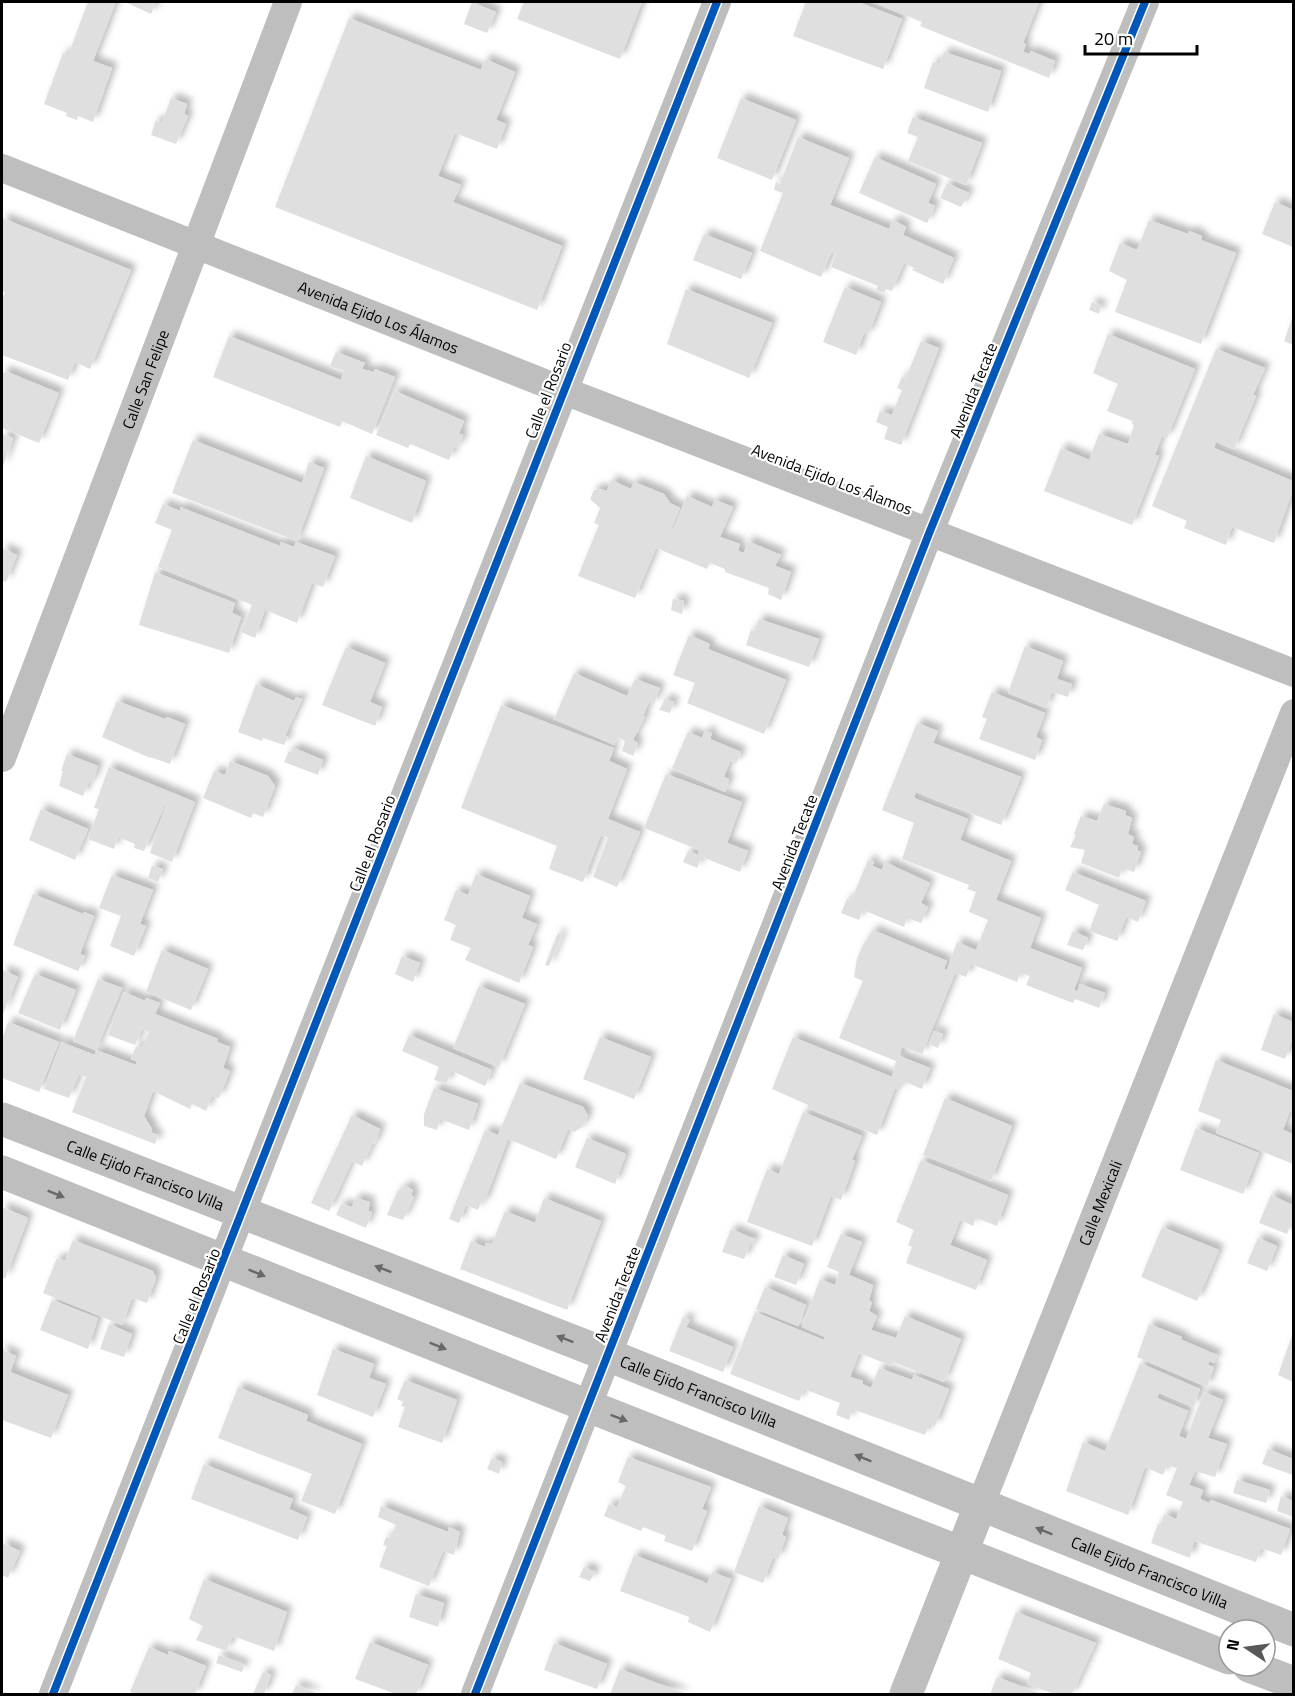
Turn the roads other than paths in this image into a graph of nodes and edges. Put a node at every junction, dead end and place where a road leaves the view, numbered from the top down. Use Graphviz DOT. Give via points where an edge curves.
graph roads {
  1 [pos="288,2"];
  2 [pos="717,2"];
  3 [pos="1145,2"];
  4 [pos="2,168"];
  5 [pos="195,245"];
  6 [pos="562,390"];
  7 [pos="930,531"];
  8 [pos="1293,673"];
  9 [pos="1293,713"];
  10 [pos="2,758"];
  11 [pos="2,1119"];
  12 [pos="2,1172"];
  13 [pos="243,1215"];
  14 [pos="225,1261"];
  15 [pos="608,1355"];
  16 [pos="588,1406"];
  17 [pos="980,1506"];
  18 [pos="962,1552"];
  19 [pos="1293,1630"];
  20 [pos="1217,1653"];
  21 [pos="1277,1677"];
  22 [pos="1293,1683"];
  23 [pos="53,1695"];
  24 [pos="475,1695"];
  25 [pos="906,1695"];
  1 -- 5 [label="street, Calle San Felipe"];
  2 -- 6 [label="street, Calle el Rosario"];
  3 -- 7 [label="street, Avenida Tecate"];
  4 -- 5 [label="street, Avenida Ejido Los Álamos"];
  5 -- 6 [label="street, Avenida Ejido Los Álamos"];
  5 -- 10 [label="street, Calle San Felipe"];
  6 -- 7 [label="street, Avenida Ejido Los Álamos"];
  6 -- 13 [label="street, Calle el Rosario"];
  7 -- 8 [label="street, Avenida Ejido Los Álamos"];
  7 -- 15 [label="street, Avenida Tecate"];
  9 -- 17 [label="street, Calle Mexicali"];
  11 -- 13 [label="street, Calle Ejido Francisco Villa"];
  12 -- 14 [label="street, one-way"];
  13 -- 14 [label="street, Calle el Rosario"];
  15 -- 13 [label="street, Calle Ejido Francisco Villa, one-way"];
  14 -- 16 [label="street, one-way"];
  14 -- 23 [label="street, Calle el Rosario"];
  15 -- 16 [label="street, Avenida Tecate"];
  17 -- 15 [label="street, Calle Ejido Francisco Villa, one-way"];
  16 -- 18 [label="street, one-way"];
  16 -- 24 [label="street, Avenida Tecate"];
  17 -- 18 [label="street, Calle Mexicali"];
  19 -- 17 [label="street, Calle Ejido Francisco Villa, one-way"];
  18 -- 20 [label="street"];
  18 -- 25 [label="street, Calle Mexicali"];
  21 -- 22 [label="street"];
}
